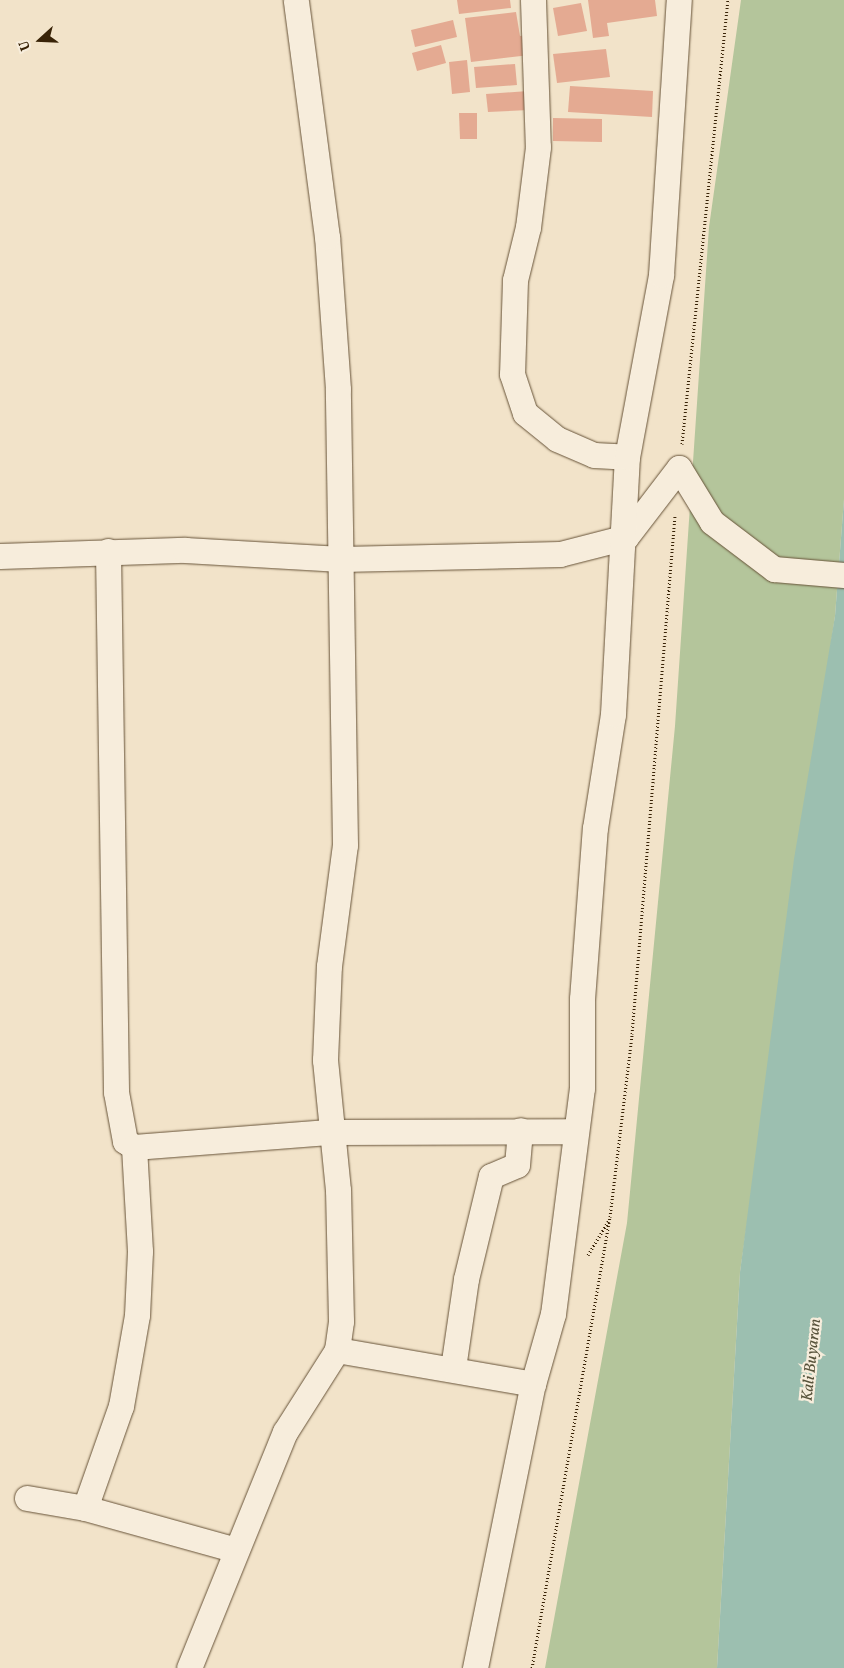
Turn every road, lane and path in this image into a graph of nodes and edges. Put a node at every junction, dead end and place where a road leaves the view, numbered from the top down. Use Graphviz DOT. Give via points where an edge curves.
graph roads {
  1 [pos="296,0"];
  2 [pos="533,0"];
  3 [pos="679,0"];
  4 [pos="728,0"];
  5 [pos="627,457"];
  6 [pos="679,468"];
  7 [pos="626,537"];
  8 [pos="108,551"];
  9 [pos="0,556"];
  10 [pos="341,559"];
  11 [pos="832,574"];
  12 [pos="520,1130"];
  13 [pos="575,1131"];
  14 [pos="331,1132"];
  15 [pos="134,1147"];
  16 [pos="337,1350"];
  17 [pos="453,1368"];
  18 [pos="533,1384"];
  19 [pos="27,1498"];
  20 [pos="85,1508"];
  21 [pos="236,1550"];
  22 [pos="189,1668"];
  23 [pos="475,1668"];
  24 [pos="532,1668"];
  1 -- 10 [label="street" via="326,237 338,389"];
  2 -- 5 [label="street" via="538,147 528,227 515,280 512,374 525,413 557,438 594,455"];
  3 -- 5 [label="street" via="661,274"];
  4 -- 6 [label="path"];
  5 -- 7 [label="street"];
  6 -- 7 [label="street"];
  6 -- 11 [label="street" via="712,522 774,569"];
  6 -- 24 [label="path" via="632,1034 610,1217"];
  7 -- 10 [label="street" via="560,554"];
  7 -- 13 [label="street" via="613,714 595,828 582,999 582,1088"];
  8 -- 9 [label="street"];
  8 -- 10 [label="street" via="185,550"];
  8 -- 15 [label="street" via="116,1092 120,1129 125,1141"];
  10 -- 14 [label="street" via="345,844 329,976 325,1060"];
  12 -- 13 [label="street"];
  12 -- 14 [label="street"];
  12 -- 17 [label="street" via="516,1165 490,1176 466,1279"];
  13 -- 18 [label="street" via="553,1314"];
  14 -- 15 [label="street"];
  14 -- 16 [label="street" via="343,1277"];
  15 -- 20 [label="street" via="140,1251 137,1315 121,1406"];
  16 -- 17 [label="street"];
  16 -- 21 [label="street" via="285,1432"];
  17 -- 18 [label="street"];
  18 -- 23 [label="street"];
  19 -- 20 [label="street"];
  20 -- 21 [label="street"];
  21 -- 22 [label="street"];
}
